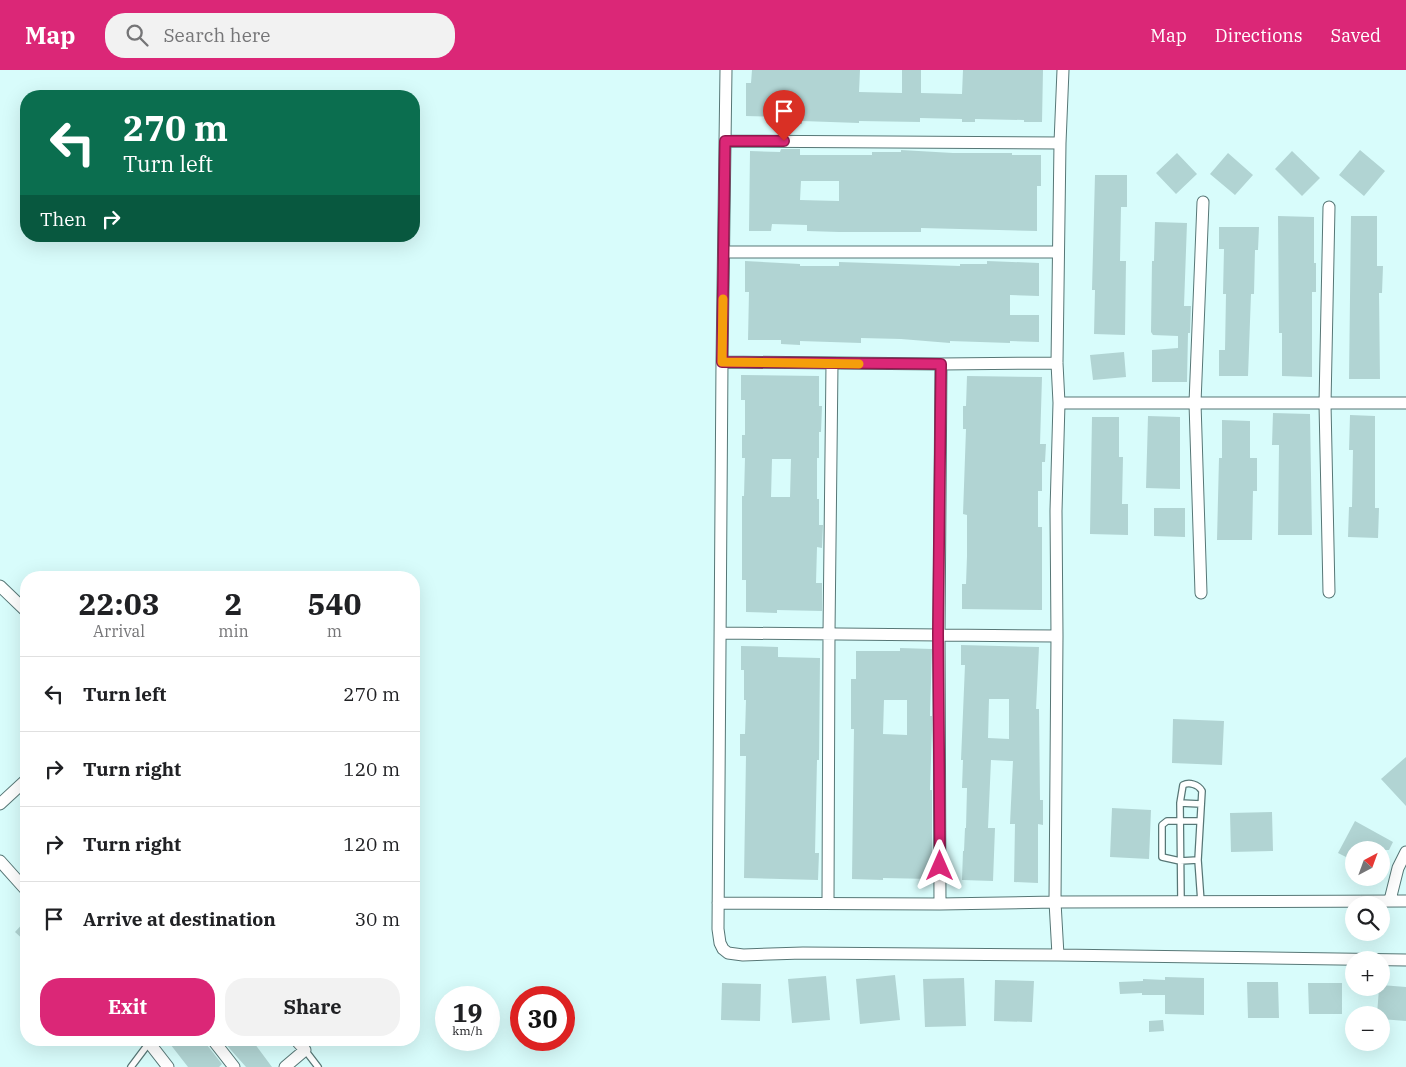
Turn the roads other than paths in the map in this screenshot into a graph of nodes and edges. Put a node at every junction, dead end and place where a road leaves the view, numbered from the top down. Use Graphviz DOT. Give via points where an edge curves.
graph roads {
  1 [pos="726,70"];
  2 [pos="1063,70"];
  3 [pos="725,141"];
  4 [pos="1060,143"];
  5 [pos="1203,202"];
  6 [pos="1329,207"];
  7 [pos="724,252"];
  8 [pos="1058,252"];
  9 [pos="722,362"];
  10 [pos="1057,363"];
  11 [pos="832,364"];
  12 [pos="941,364"];
  13 [pos="1059,403"];
  14 [pos="1195,403"];
  15 [pos="1406,403"];
  16 [pos="1325,404"];
  17 [pos="0,586"];
  18 [pos="1329,592"];
  19 [pos="1201,593"];
  20 [pos="20,604"];
  21 [pos="721,633"];
  22 [pos="829,633"];
  23 [pos="938,634"];
  24 [pos="1057,636"];
  25 [pos="20,786"];
  26 [pos="1180,803"];
  27 [pos="0,804"];
  28 [pos="1201,804"];
  29 [pos="1180,821"];
  30 [pos="1200,822"];
  31 [pos="1406,852"];
  32 [pos="1198,860"];
  33 [pos="0,861"];
  34 [pos="1180,861"];
  35 [pos="20,883"];
  36 [pos="1345,900"];
  37 [pos="1390,900"];
  38 [pos="1406,901"];
  39 [pos="1055,902"];
  40 [pos="1181,902"];
  41 [pos="1201,902"];
  42 [pos="718,903"];
  43 [pos="828,904"];
  44 [pos="940,904"];
  45 [pos="1058,955"];
  46 [pos="1406,960"];
  47 [pos="146,1046"];
  48 [pos="153,1046"];
  49 [pos="218,1046"];
  50 [pos="301,1046"];
  51 [pos="304,1050"];
  52 [pos="131,1067"];
  53 [pos="168,1067"];
  54 [pos="234,1067"];
  55 [pos="285,1067"];
  56 [pos="318,1067"];
  1 -- 3 [label="street"];
  2 -- 4 [label="street"];
  3 -- 4 [label="street"];
  3 -- 7 [label="street"];
  4 -- 8 [label="street"];
  5 -- 14 [label="street"];
  6 -- 16 [label="street"];
  7 -- 8 [label="street"];
  7 -- 9 [label="street"];
  8 -- 10 [label="street"];
  9 -- 11 [label="street"];
  9 -- 21 [label="street"];
  10 -- 12 [label="street"];
  10 -- 13 [label="street"];
  11 -- 12 [label="street"];
  11 -- 22 [label="street"];
  12 -- 23 [label="street"];
  13 -- 14 [label="street"];
  13 -- 24 [label="street"];
  14 -- 16 [label="street"];
  14 -- 19 [label="street"];
  15 -- 16 [label="street"];
  16 -- 18 [label="street"];
  17 -- 20 [label="street"];
  21 -- 22 [label="street"];
  21 -- 42 [label="street"];
  22 -- 23 [label="street"];
  22 -- 43 [label="street"];
  23 -- 24 [label="street"];
  23 -- 44 [label="street"];
  24 -- 39 [label="street"];
  25 -- 27 [label="street"];
  26 -- 28 [label="lane"];
  26 -- 28 [label="lane" via="1181,788 1186,784 1196,785 1202,790"];
  26 -- 29 [label="lane"];
  28 -- 30 [label="lane"];
  29 -- 30 [label="lane"];
  29 -- 34 [label="lane"];
  29 -- 34 [label="lane" via="1167,821 1162,825 1161,855 1164,859"];
  30 -- 32 [label="lane"];
  31 -- 37 [label="street" via="1398,868"];
  32 -- 34 [label="lane"];
  32 -- 41 [label="lane"];
  33 -- 35 [label="street"];
  34 -- 40 [label="lane"];
  36 -- 41 [label="street"];
  37 -- 38 [label="street"];
  39 -- 40 [label="street"];
  39 -- 44 [label="street"];
  39 -- 45 [label="street"];
  40 -- 41 [label="street"];
  42 -- 43 [label="street"];
  42 -- 45 [label="street" via="720,943 728,953"];
  43 -- 44 [label="street"];
  45 -- 46 [label="street"];
  47 -- 52 [label="lane"];
  48 -- 53 [label="street"];
  49 -- 54 [label="street"];
  50 -- 51 [label="street"];
  51 -- 55 [label="street"];
  51 -- 56 [label="lane"];
}
